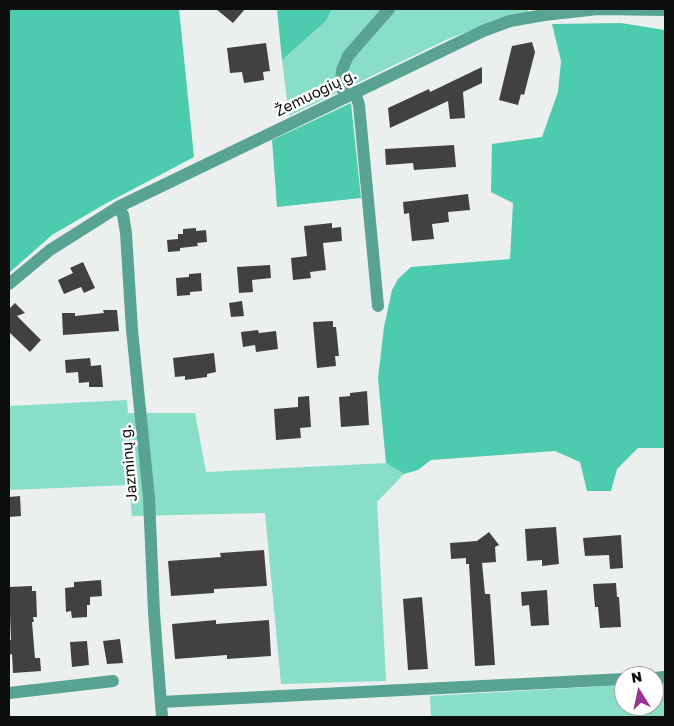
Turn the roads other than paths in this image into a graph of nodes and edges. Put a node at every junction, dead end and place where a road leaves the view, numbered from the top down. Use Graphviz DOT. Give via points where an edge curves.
graph roads {
  1 [pos="390,9"];
  2 [pos="665,10"];
  3 [pos="350,94"];
  4 [pos="118,207"];
  5 [pos="9,284"];
  6 [pos="378,306"];
  7 [pos="614,679"];
  8 [pos="113,681"];
  9 [pos="9,693"];
  10 [pos="161,702"];
  11 [pos="162,717"];
  1 -- 3 [label="street" via="348,56 341,83"];
  2 -- 3 [label="street, Žemuogių g." via="598,9 510,21"];
  3 -- 4 [label="street, Žemuogių g."];
  3 -- 6 [label="street" via="360,104"];
  4 -- 5 [label="street, Žemuogių g." via="50,250"];
  4 -- 10 [label="street, Jazminų g." via="126,233 132,330 150,498"];
  7 -- 10 [label="street"];
  8 -- 9 [label="street"];
  10 -- 11 [label="street, Jazminų g."];
}
